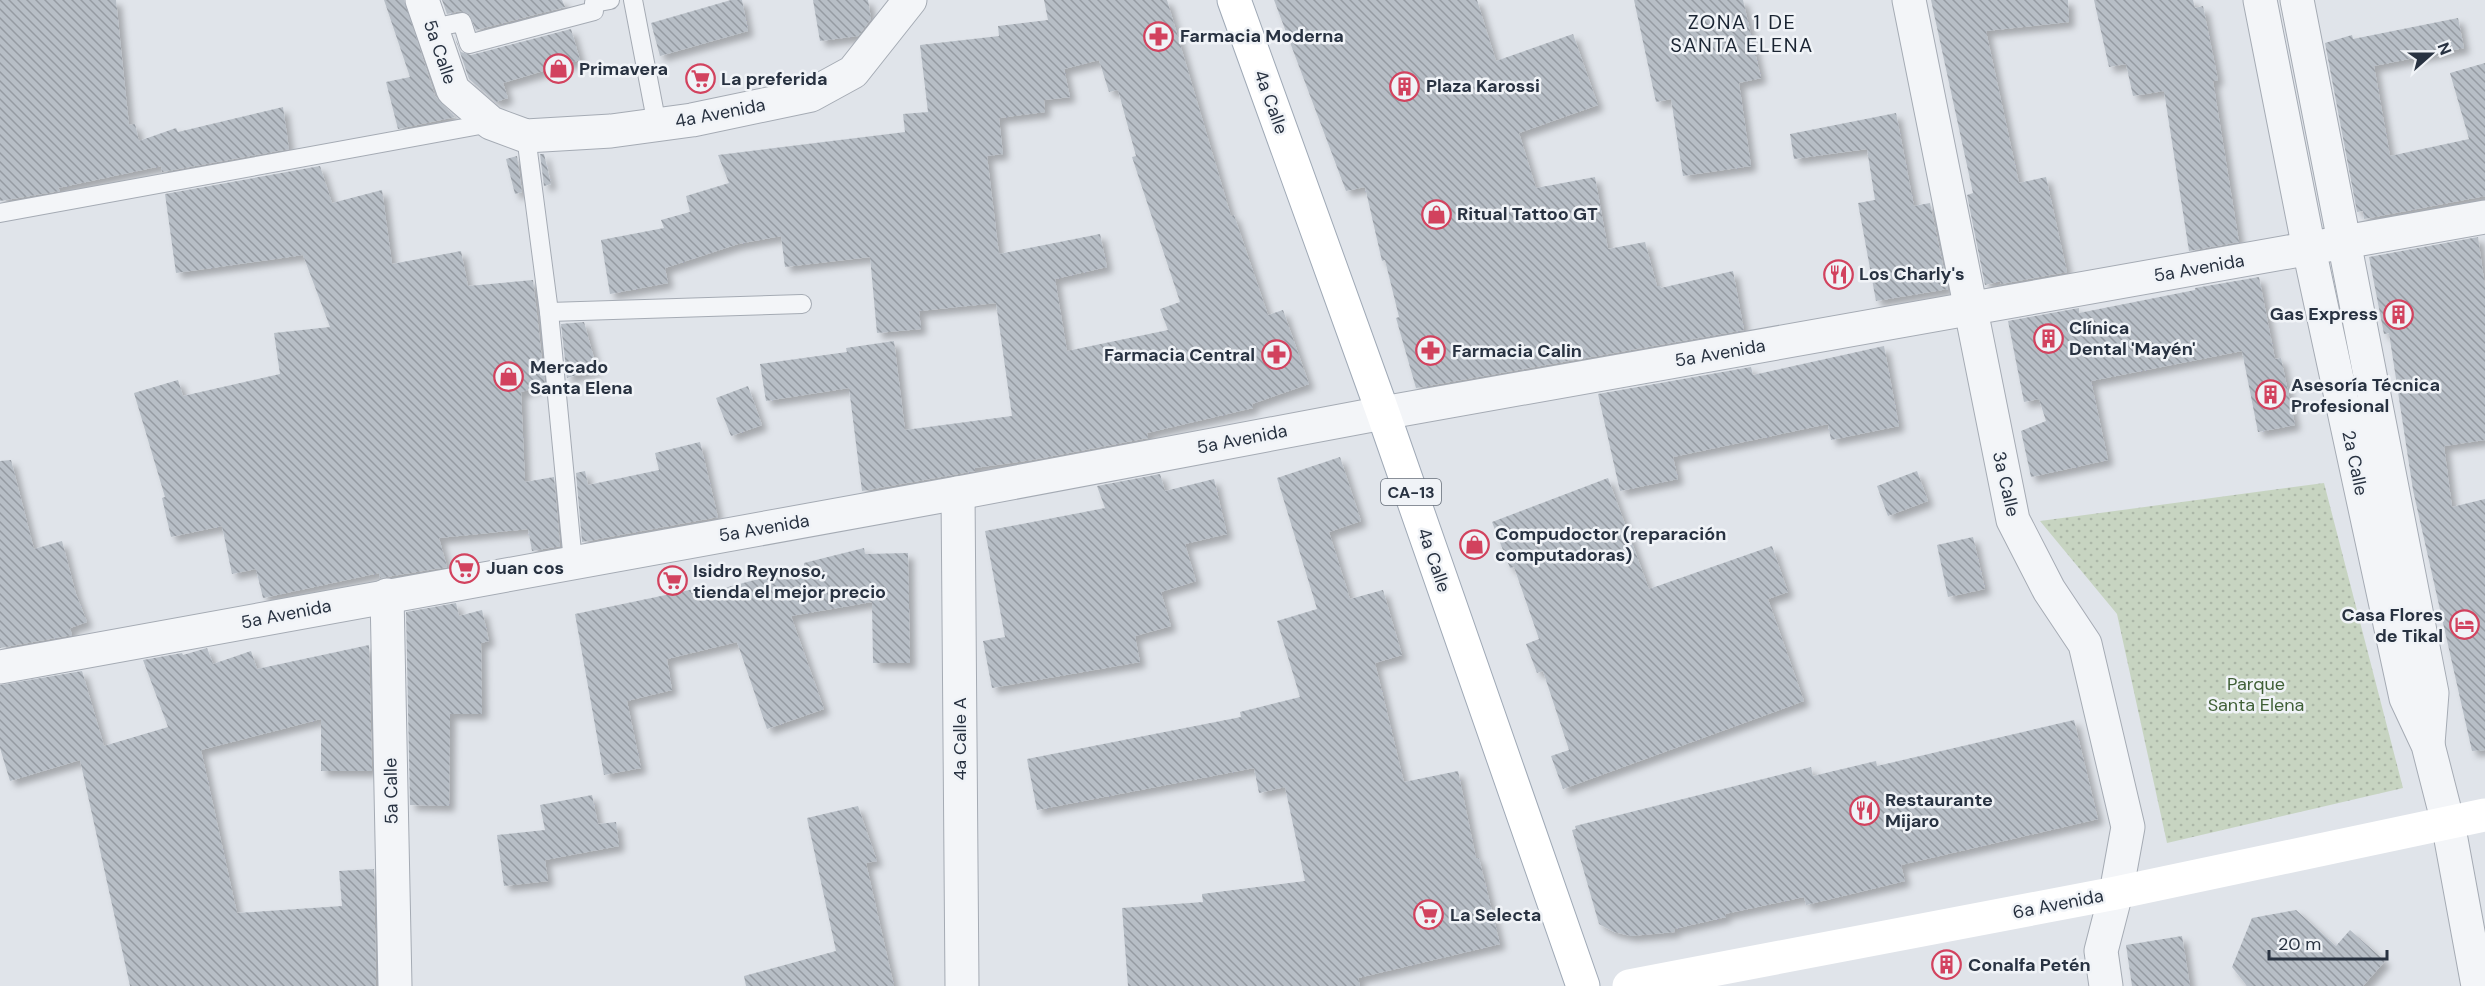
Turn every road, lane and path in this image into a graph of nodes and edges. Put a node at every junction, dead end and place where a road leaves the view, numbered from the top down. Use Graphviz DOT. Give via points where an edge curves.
graph roads {
  1 [pos="610,0"];
  2 [pos="633,0"];
  3 [pos="1234,0"];
  4 [pos="1910,0"];
  5 [pos="2260,0"];
  6 [pos="2297,0"];
  7 [pos="899,4"];
  8 [pos="427,14"];
  9 [pos="491,123"];
  10 [pos="657,125"];
  11 [pos="526,136"];
  12 [pos="0,213"];
  13 [pos="2485,217"];
  14 [pos="2344,242"];
  15 [pos="2309,249"];
  16 [pos="802,304"];
  17 [pos="1969,309"];
  18 [pos="549,312"];
  19 [pos="1383,413"];
  20 [pos="958,493"];
  21 [pos="573,562"];
  22 [pos="387,595"];
  23 [pos="0,667"];
  24 [pos="2427,745"];
  25 [pos="2485,815"];
  26 [pos="2448,823"];
  27 [pos="2116,893"];
  28 [pos="395,986"];
  29 [pos="962,986"];
  30 [pos="1583,986"];
  31 [pos="1629,986"];
  32 [pos="2106,986"];
  33 [pos="2478,986"];
  1 -- 8 [label="lane" via="594,3 594,11 469,44 462,22"];
  2 -- 10 [label="lane"];
  3 -- 19 [label="main road, 4a Calle / CA-13"];
  4 -- 17 [label="street, 3a Calle"];
  5 -- 15 [label="street, 2a Calle"];
  6 -- 14 [label="street, 2a Calle"];
  7 -- 10 [label="street, 4a Avenida" via="853,72 811,95"];
  8 -- 9 [label="street, 5a Calle" via="453,90"];
  9 -- 11 [label="street, 4a Avenida"];
  9 -- 12 [label="lane"];
  10 -- 11 [label="street, 4a Avenida"];
  11 -- 18 [label="lane"];
  13 -- 14 [label="street, 5a Avenida"];
  14 -- 15 [label="street, 5a Avenida"];
  14 -- 24 [label="street, 2a Calle" via="2432,693"];
  15 -- 17 [label="street, 5a Avenida"];
  15 -- 24 [label="street, 2a Calle" via="2406,698"];
  16 -- 18 [label="lane"];
  17 -- 19 [label="street, 5a Avenida"];
  17 -- 27 [label="street, 3a Calle" via="2013,520 2049,590 2085,644 2128,827"];
  18 -- 21 [label="lane"];
  19 -- 20 [label="street, 5a Avenida"];
  19 -- 30 [label="main road, 4a Calle / CA-13"];
  20 -- 21 [label="street, 5a Avenida"];
  20 -- 29 [label="street, 4a Calle A"];
  21 -- 22 [label="street, 5a Avenida"];
  22 -- 23 [label="street, 5a Avenida"];
  22 -- 28 [label="street, 5a Calle"];
  24 -- 26 [label="street, 2a Calle"];
  25 -- 26 [label="main road, 6a Avenida"];
  26 -- 27 [label="main road, 6a Avenida"];
  26 -- 33 [label="street, 2a Calle"];
  27 -- 31 [label="main road, 6a Avenida"];
  27 -- 32 [label="street, 3a Calle" via="2101,951"];
}
